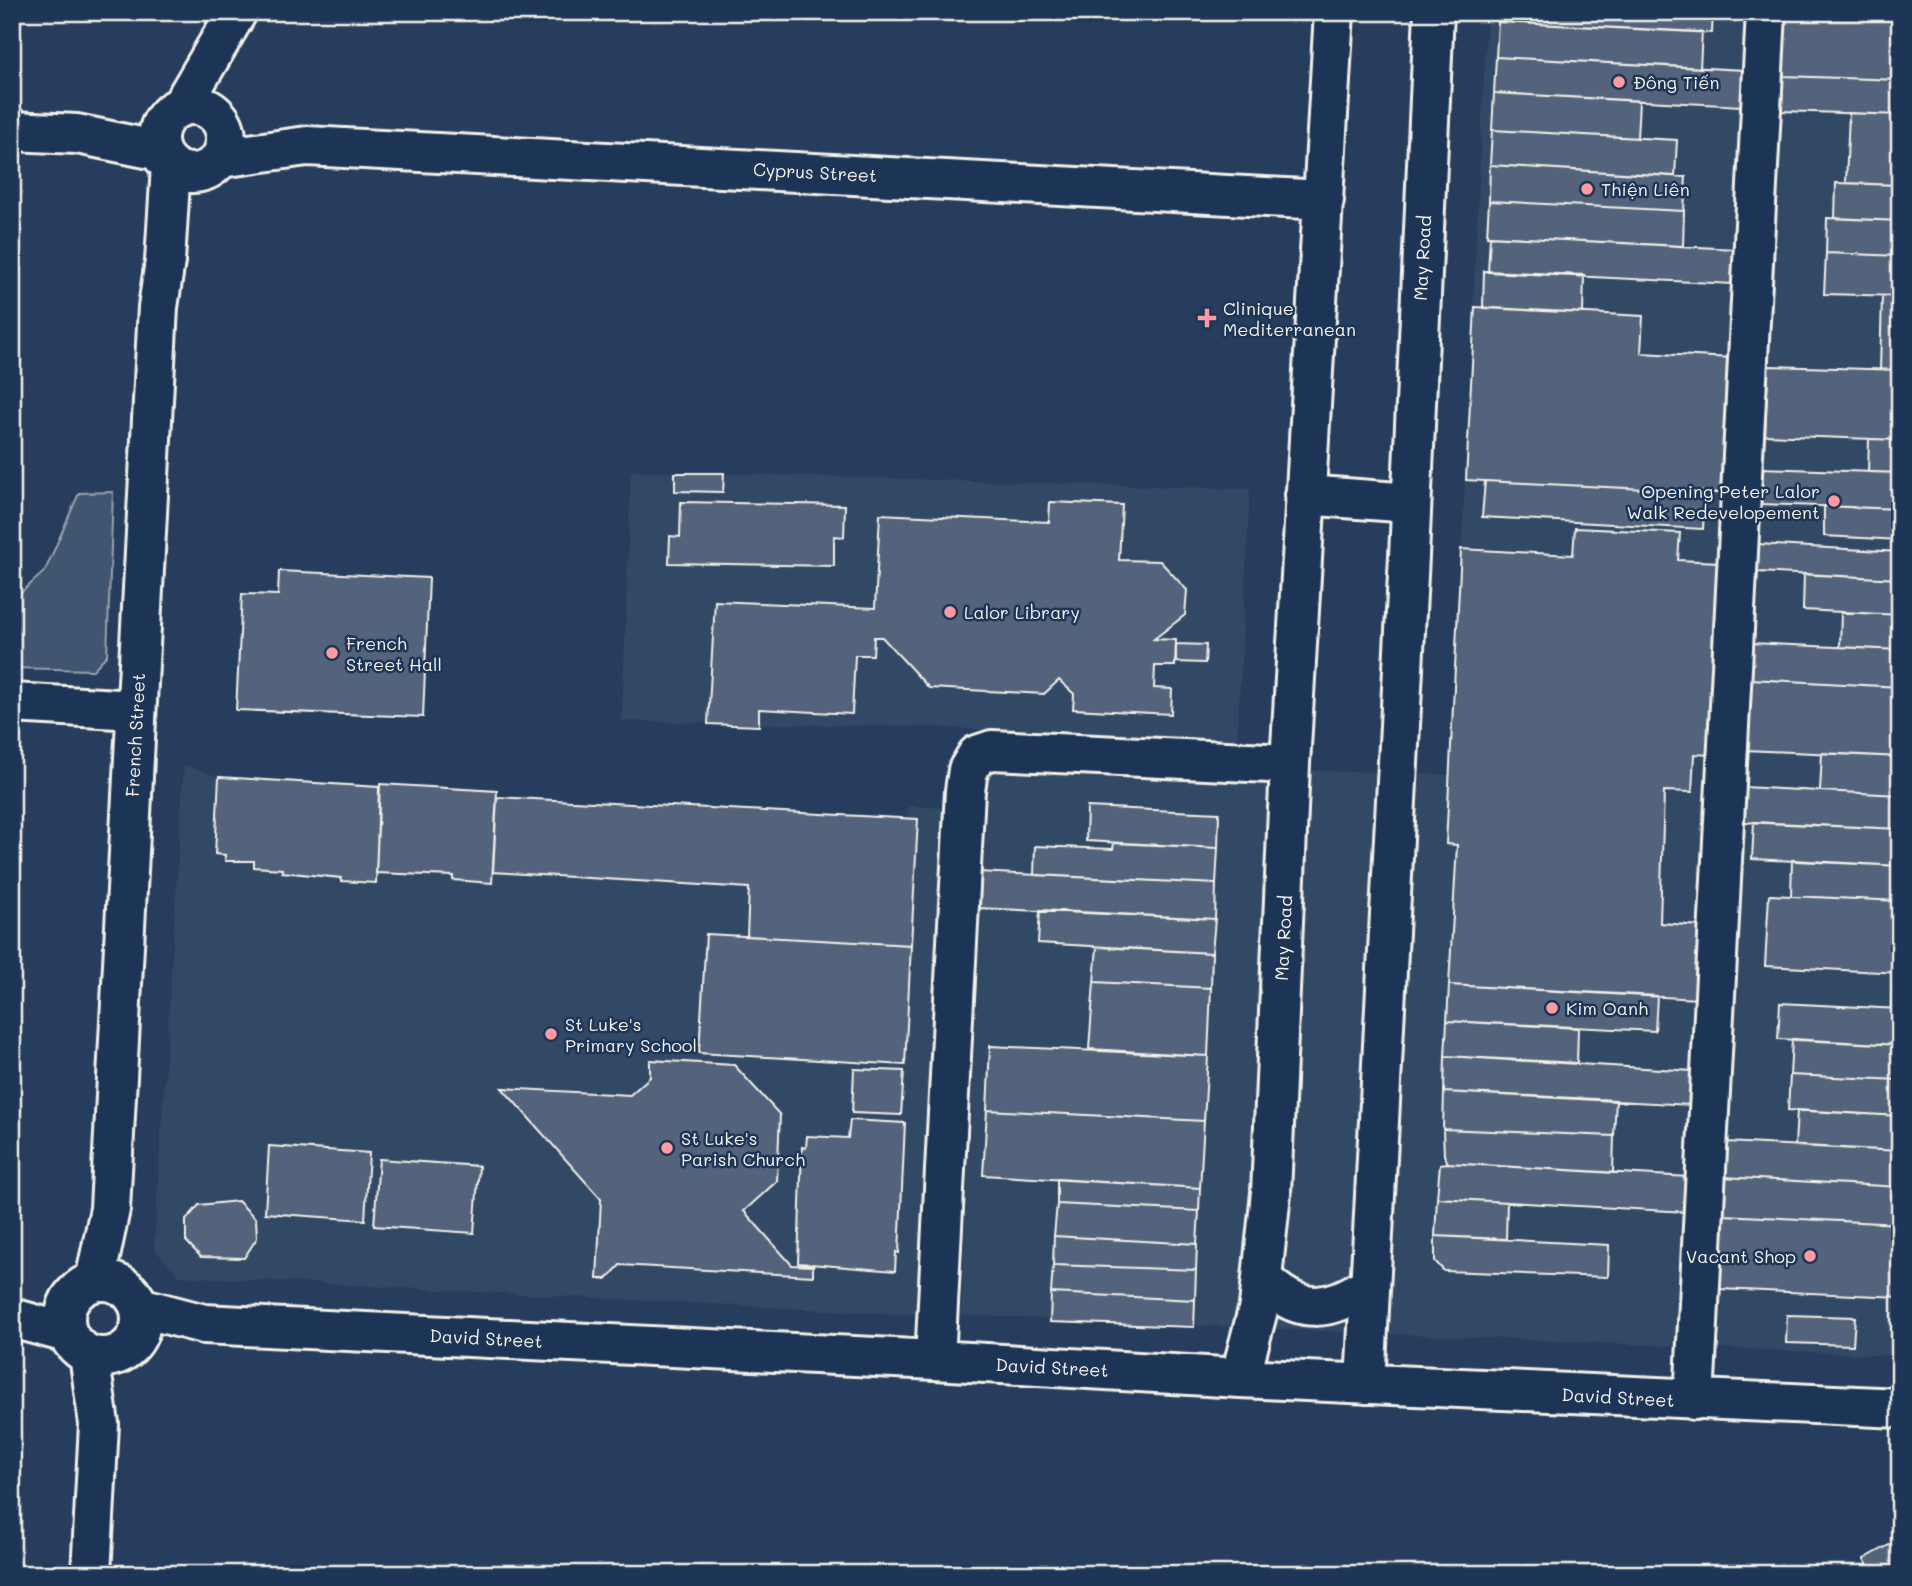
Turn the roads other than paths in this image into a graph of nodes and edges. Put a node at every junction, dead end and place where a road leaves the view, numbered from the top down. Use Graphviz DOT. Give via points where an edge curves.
graph roads {
  1 [pos="240,12"];
  2 [pos="1334,12"];
  3 [pos="1434,12"];
  4 [pos="1766,12"];
  5 [pos="12,131"];
  6 [pos="193,138"];
  7 [pos="1324,200"];
  8 [pos="1305,495"];
  9 [pos="1411,503"];
  10 [pos="12,703"];
  11 [pos="136,710"];
  12 [pos="1290,764"];
  13 [pos="1263,1279"];
  14 [pos="1370,1284"];
  15 [pos="12,1310"];
  16 [pos="12,1318"];
  17 [pos="105,1320"];
  18 [pos="935,1360"];
  19 [pos="1240,1378"];
  20 [pos="1365,1384"];
  21 [pos="1694,1400"];
  22 [pos="1900,1408"];
  23 [pos="91,1574"];
  1 -- 6 [label="street, French Street"];
  2 -- 7 [label="street, May Road"];
  3 -- 9 [label="street, May Road"];
  4 -- 21 [label="street"];
  5 -- 6 [label="street, Cyprus Street"];
  6 -- 7 [label="street, Cyprus Street"];
  6 -- 11 [label="street, French Street" via="158,307"];
  7 -- 8 [label="street, May Road"];
  8 -- 9 [label="street"];
  8 -- 12 [label="street, May Road"];
  9 -- 14 [label="street, May Road"];
  10 -- 11 [label="street"];
  11 -- 17 [label="street, French Street"];
  12 -- 13 [label="street, May Road"];
  12 -- 18 [label="street" via="992,750 977,755 968,770"];
  13 -- 14 [label="street" via="1290,1301 1310,1307 1330,1306"];
  13 -- 19 [label="street, May Road"];
  14 -- 20 [label="street, May Road"];
  15 -- 17 [label="street, David Street"];
  16 -- 17 [label="street, David Street"];
  17 -- 18 [label="street, David Street"];
  17 -- 23 [label="street, French Street"];
  18 -- 19 [label="street, David Street"];
  19 -- 20 [label="street, David Street"];
  20 -- 21 [label="street, David Street"];
  21 -- 22 [label="street, David Street"];
}
